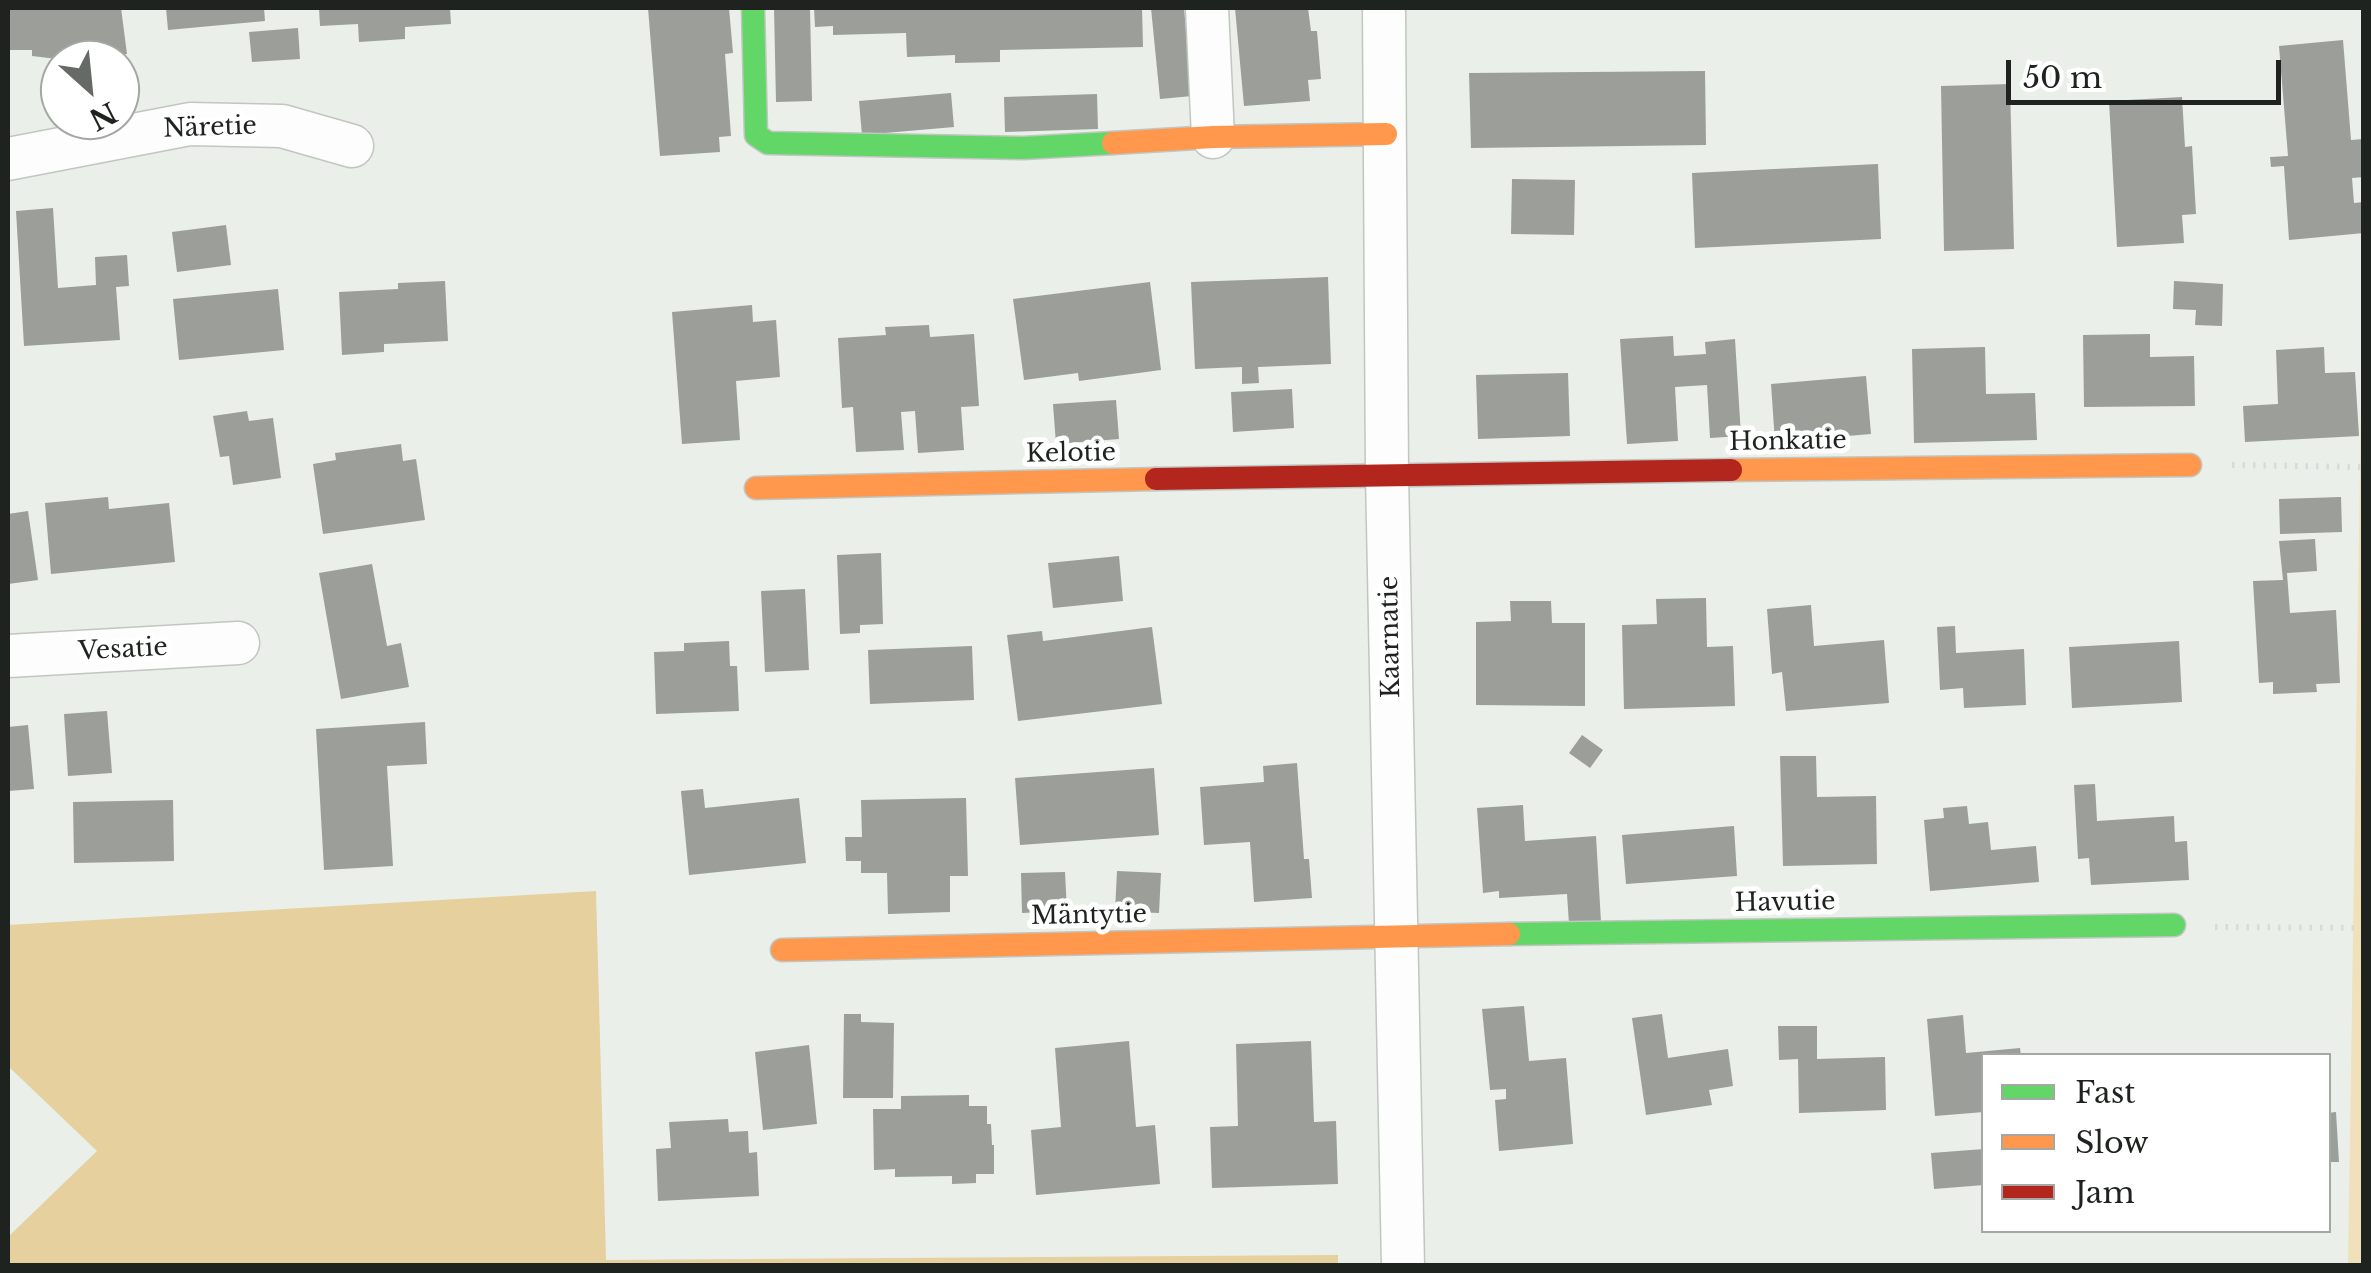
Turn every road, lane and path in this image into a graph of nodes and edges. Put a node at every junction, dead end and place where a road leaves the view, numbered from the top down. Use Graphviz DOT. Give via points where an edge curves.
graph roads {
  1 [pos="753,8"];
  2 [pos="1207,8"];
  3 [pos="1384,8"];
  4 [pos="1386,134"];
  5 [pos="1213,137"];
  6 [pos="352,146"];
  7 [pos="8,159"];
  8 [pos="2190,465"];
  9 [pos="2364,467"];
  10 [pos="1387,474"];
  11 [pos="756,488"];
  12 [pos="238,643"];
  13 [pos="8,656"];
  14 [pos="2174,925"];
  15 [pos="2364,928"];
  16 [pos="1397,935"];
  17 [pos="782,950"];
  18 [pos="1403,1266"];
  1 -- 5 [label="street" via="756,135 768,142 1023,148"];
  2 -- 5 [label="street"];
  3 -- 4 [label="street, Kaarnatie"];
  4 -- 5 [label="street"];
  4 -- 10 [label="street, Kaarnatie"];
  6 -- 7 [label="street, Näretie" via="282,126 190,124"];
  8 -- 9 [label="path"];
  8 -- 10 [label="street, Honkatie"];
  10 -- 11 [label="street, Kelotie"];
  10 -- 16 [label="street, Kaarnatie"];
  12 -- 13 [label="street, Vesatie"];
  14 -- 15 [label="path"];
  14 -- 16 [label="street, Havutie"];
  16 -- 17 [label="street, Mäntytie"];
  16 -- 18 [label="street, Kaarnatie"];
}
